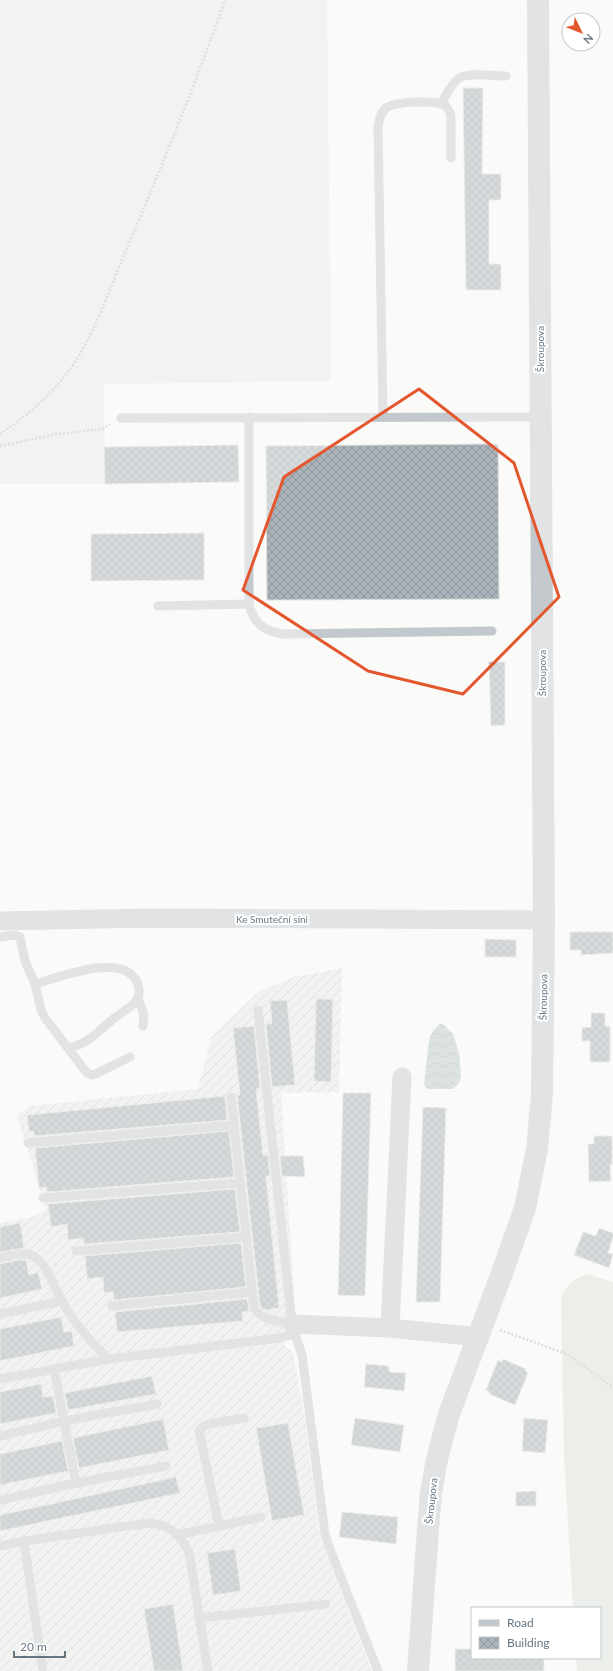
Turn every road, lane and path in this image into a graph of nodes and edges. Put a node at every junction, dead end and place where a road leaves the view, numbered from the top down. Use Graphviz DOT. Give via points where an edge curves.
graph roads {
  1 [pos="225,0"];
  2 [pos="538,0"];
  3 [pos="506,76"];
  4 [pos="441,104"];
  5 [pos="451,158"];
  6 [pos="249,417"];
  7 [pos="383,417"];
  8 [pos="541,417"];
  9 [pos="121,418"];
  10 [pos="0,434"];
  11 [pos="0,446"];
  12 [pos="249,604"];
  13 [pos="158,606"];
  14 [pos="492,631"];
  15 [pos="36,920"];
  16 [pos="544,920"];
  17 [pos="0,921"];
  18 [pos="0,937"];
  19 [pos="20,937"];
  20 [pos="35,984"];
  21 [pos="138,999"];
  22 [pos="258,1010"];
  23 [pos="143,1026"];
  24 [pos="69,1048"];
  25 [pos="130,1057"];
  26 [pos="402,1077"];
  27 [pos="231,1097"];
  28 [pos="234,1125"];
  29 [pos="28,1143"];
  30 [pos="240,1183"];
  31 [pos="43,1198"];
  32 [pos="246,1237"];
  33 [pos="76,1252"];
  34 [pos="0,1258"];
  35 [pos="252,1292"];
  36 [pos="62,1301"];
  37 [pos="112,1306"];
  38 [pos="0,1314"];
  39 [pos="390,1328"];
  40 [pos="293,1329"];
  41 [pos="481,1330"];
  42 [pos="109,1359"];
  43 [pos="54,1369"];
  44 [pos="0,1379"];
  45 [pos="613,1387"];
  46 [pos="157,1404"];
  47 [pos="244,1418"];
  48 [pos="64,1422"];
  49 [pos="0,1436"];
  50 [pos="166,1466"];
  51 [pos="76,1483"];
  52 [pos="0,1500"];
  53 [pos="261,1517"];
  54 [pos="219,1526"];
  55 [pos="178,1535"];
  56 [pos="24,1541"];
  57 [pos="0,1546"];
  58 [pos="326,1604"];
  59 [pos="199,1618"];
  60 [pos="43,1671"];
  61 [pos="208,1671"];
  62 [pos="378,1671"];
  63 [pos="418,1671"];
  1 -- 10 [label="path" via="166,156 88,338 71,368 54,389"];
  2 -- 8 [label="street, Škroupova"];
  3 -- 4 [label="lane" via="461,77"];
  4 -- 5 [label="lane" via="450,112"];
  4 -- 7 [label="lane" via="392,104 384,109 380,116 378,127"];
  6 -- 7 [label="lane"];
  6 -- 9 [label="lane"];
  6 -- 12 [label="lane"];
  7 -- 8 [label="lane"];
  8 -- 16 [label="street, Škroupova"];
  9 -- 11 [label="path" via="104,429 57,434"];
  12 -- 13 [label="lane"];
  12 -- 14 [label="lane" via="251,613 260,626 283,634"];
  15 -- 16 [label="street, Ke Smuteční síni"];
  15 -- 17 [label="street, Ke Smuteční síni"];
  15 -- 19 [label="lane"];
  16 -- 41 [label="street, Škroupova" via="542,1094 537,1148 524,1208"];
  18 -- 19 [label="lane"];
  19 -- 20 [label="lane" via="25,962"];
  20 -- 21 [label="lane" via="88,969 119,968 128,971 136,981 140,993"];
  20 -- 24 [label="lane" via="45,1018"];
  21 -- 23 [label="lane" via="144,1015"];
  21 -- 24 [label="lane" via="87,1042"];
  22 -- 40 [label="lane"];
  24 -- 25 [label="lane" via="90,1075"];
  26 -- 39 [label="street"];
  27 -- 28 [label="lane"];
  28 -- 29 [label="lane"];
  28 -- 30 [label="lane"];
  30 -- 31 [label="lane"];
  30 -- 32 [label="lane"];
  32 -- 33 [label="lane"];
  32 -- 35 [label="lane"];
  34 -- 36 [label="lane" via="20,1254 34,1256 46,1270"];
  35 -- 37 [label="lane"];
  35 -- 40 [label="lane" via="257,1313"];
  36 -- 38 [label="lane"];
  36 -- 42 [label="lane" via="86,1336"];
  39 -- 40 [label="street"];
  39 -- 41 [label="street"];
  40 -- 42 [label="lane" via="279,1338"];
  40 -- 62 [label="lane" via="302,1355 327,1540"];
  41 -- 45 [label="path" via="499,1330 567,1354"];
  41 -- 63 [label="street, Škroupova" via="449,1414 434,1477"];
  42 -- 43 [label="lane"];
  43 -- 44 [label="lane"];
  43 -- 48 [label="lane"];
  46 -- 48 [label="lane"];
  47 -- 54 [label="lane" via="205,1425 199,1431"];
  48 -- 49 [label="lane"];
  48 -- 51 [label="lane"];
  50 -- 51 [label="lane"];
  51 -- 52 [label="lane"];
  53 -- 54 [label="lane"];
  54 -- 55 [label="lane"];
  55 -- 56 [label="lane" via="163,1525 149,1523"];
  55 -- 59 [label="lane" via="191,1557"];
  56 -- 57 [label="lane"];
  56 -- 60 [label="lane"];
  58 -- 59 [label="lane"];
  59 -- 61 [label="lane"];
}
